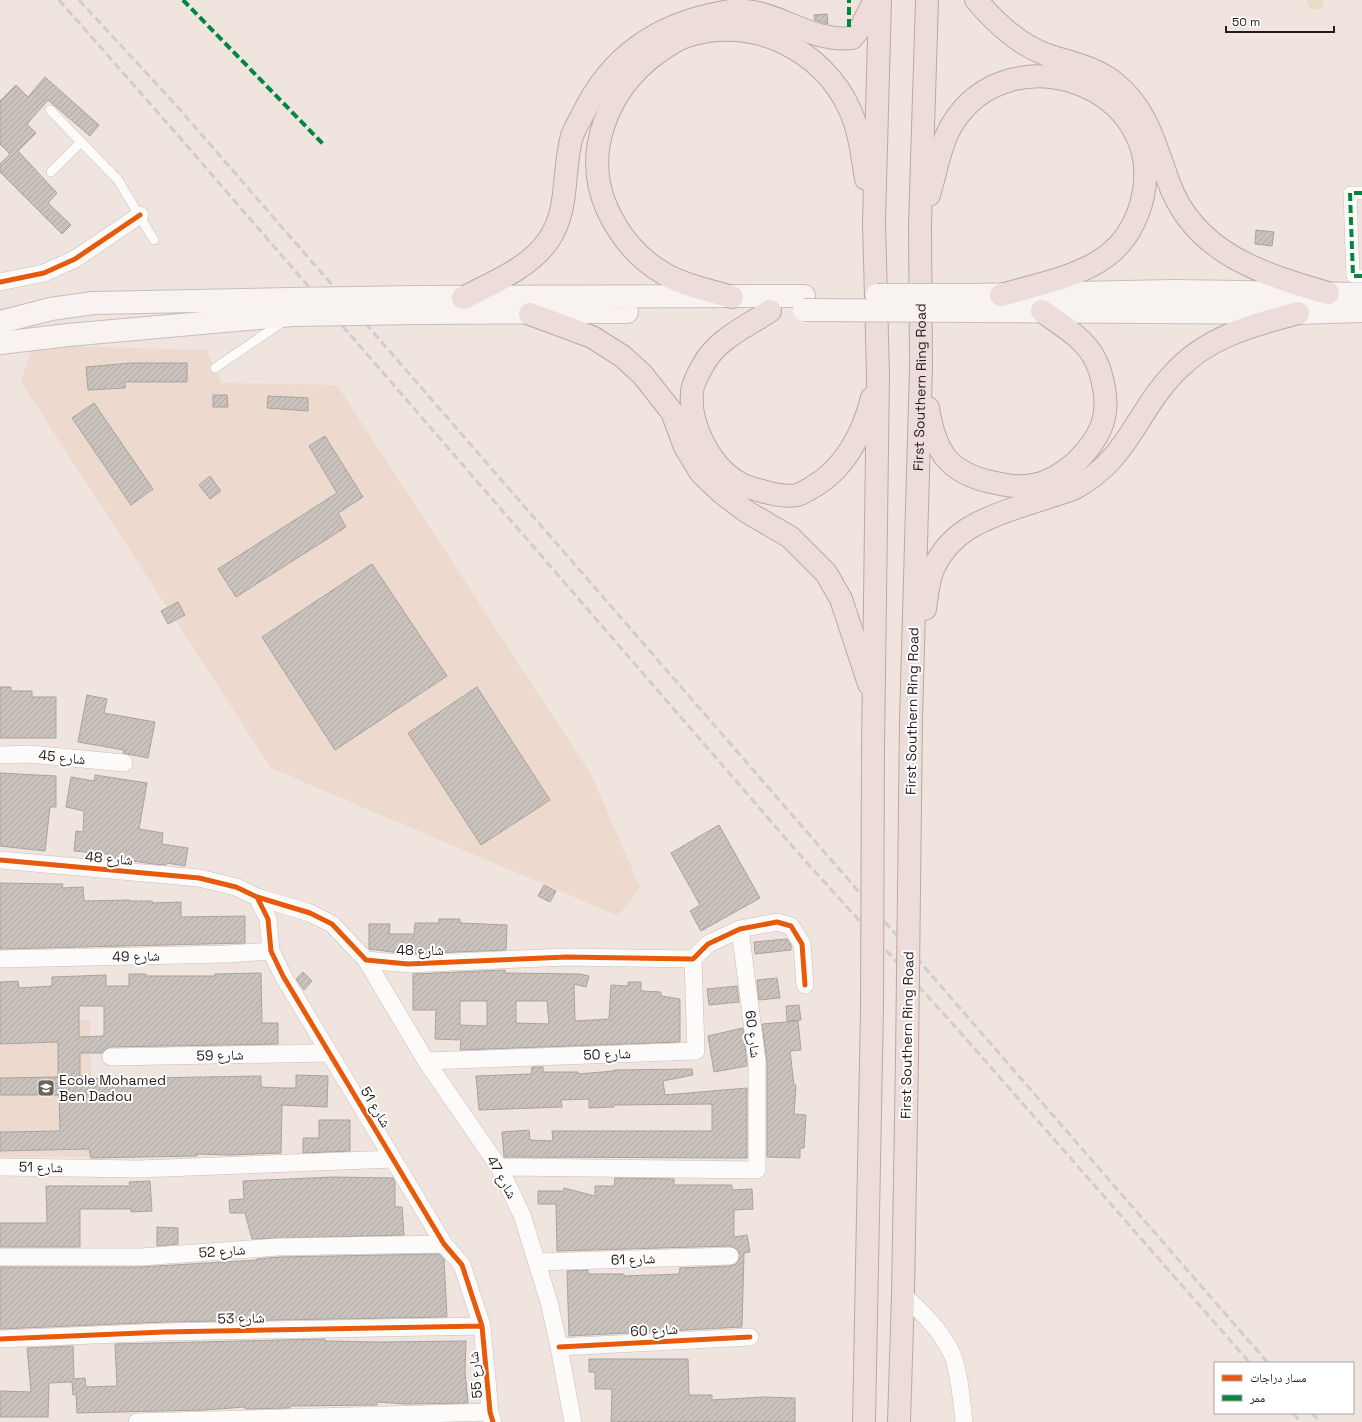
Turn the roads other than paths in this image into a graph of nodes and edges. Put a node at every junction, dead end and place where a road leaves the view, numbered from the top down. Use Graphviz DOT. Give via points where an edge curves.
graph roads {
  1 [pos="875,0"];
  2 [pos="880,0"];
  3 [pos="927,0"];
  4 [pos="976,0"];
  5 [pos="50,110"];
  6 [pos="81,142"];
  7 [pos="51,172"];
  8 [pos="1362,193"];
  9 [pos="140,215"];
  10 [pos="874,222"];
  11 [pos="920,225"];
  12 [pos="154,240"];
  13 [pos="1362,276"];
  14 [pos="0,282"];
  15 [pos="1328,293"];
  16 [pos="1362,294"];
  17 [pos="1001,295"];
  18 [pos="732,297"];
  19 [pos="463,298"];
  20 [pos="804,303"];
  21 [pos="975,303"];
  22 [pos="418,305"];
  23 [pos="292,307"];
  24 [pos="770,310"];
  25 [pos="1042,310"];
  26 [pos="1362,311"];
  27 [pos="1298,313"];
  28 [pos="530,314"];
  29 [pos="0,322"];
  30 [pos="0,344"];
  31 [pos="215,368"];
  32 [pos="921,368"];
  33 [pos="878,375"];
  34 [pos="874,696"];
  35 [pos="911,719"];
  36 [pos="0,755"];
  37 [pos="124,763"];
  38 [pos="0,860"];
  39 [pos="257,897"];
  40 [pos="740,929"];
  41 [pos="271,951"];
  42 [pos="0,959"];
  43 [pos="693,959"];
  44 [pos="366,960"];
  45 [pos="805,985"];
  46 [pos="329,1053"];
  47 [pos="111,1057"];
  48 [pos="426,1061"];
  49 [pos="393,1159"];
  50 [pos="0,1167"];
  51 [pos="499,1168"];
  52 [pos="444,1244"];
  53 [pos="730,1256"];
  54 [pos="0,1257"];
  55 [pos="537,1262"];
  56 [pos="903,1295"];
  57 [pos="482,1326"];
  58 [pos="750,1338"];
  59 [pos="0,1339"];
  60 [pos="559,1347"];
  61 [pos="491,1417"];
  62 [pos="136,1422"];
  63 [pos="573,1422"];
  64 [pos="864,1422"];
  65 [pos="899,1422"];
  66 [pos="964,1422"];
  1 -- 19 [label="highway" via="861,27 852,38 823,38 753,11 726,12 692,19 664,29 633,49 608,73 589,101 572,136 563,204 548,241 536,255 516,270"];
  2 -- 10 [label="highway"];
  3 -- 11 [label="highway, First Southern Ring Road"];
  4 -- 15 [label="highway" via="1008,33 1028,47 1098,72 1115,83 1128,96 1146,120 1169,185 1183,214 1196,229 1239,261 1270,276"];
  5 -- 6 [label="lane"];
  6 -- 7 [label="lane"];
  6 -- 9 [label="lane" via="118,180"];
  8 -- 13 [label="street" via="1350,193 1353,276"];
  9 -- 12 [label="lane"];
  9 -- 14 [label="street" via="75,259 44,274"];
  10 -- 18 [label="highway" via="858,131 850,110 821,68 807,56 788,45 749,30 717,30 687,36 666,47 642,64 623,86 609,109 600,133 597,157 603,201 627,242 662,273 686,284"];
  10 -- 33 [label="highway"];
  11 -- 17 [label="highway" via="947,134 965,108 990,88 1016,78 1056,77 1081,84 1118,108 1134,130 1145,165 1142,202 1127,234 1109,254 1083,270"];
  11 -- 32 [label="highway, First Southern Ring Road"];
  15 -- 16 [label="main road"];
  15 -- 17 [label="main road" via="1174,291"];
  17 -- 21 [label="main road"];
  18 -- 19 [label="main road"];
  18 -- 20 [label="main road"];
  19 -- 22 [label="main road"];
  20 -- 21 [label="main road, bridge"];
  20 -- 24 [label="main road"];
  21 -- 25 [label="main road"];
  22 -- 23 [label="main road, bridge"];
  22 -- 28 [label="main road"];
  23 -- 29 [label="main road" via="93,303 51,308"];
  23 -- 30 [label="main road"];
  23 -- 31 [label="lane"];
  24 -- 28 [label="main road"];
  24 -- 33 [label="highway" via="717,345 702,365 692,392 693,418 700,438 716,463 736,482 780,496 799,494 821,482 849,452 871,403"];
  25 -- 27 [label="main road"];
  25 -- 32 [label="highway" via="1092,353 1102,374 1106,398 1104,421 1096,440 1074,464 1054,479 1032,485 1011,486 973,477 957,469 944,456 934,435"];
  26 -- 27 [label="main road"];
  27 -- 35 [label="highway" via="1237,330 1188,360 1166,382 1120,450 1087,482 985,519 956,537 934,568 928,586"];
  28 -- 34 [label="highway" via="592,337 622,356 642,374 672,412 685,447 701,473 747,512 790,537 826,572 841,599"];
  32 -- 35 [label="highway, First Southern Ring Road"];
  33 -- 34 [label="highway"];
  34 -- 64 [label="highway, bridge" via="872,1009"];
  35 -- 56 [label="highway, First Southern Ring Road, bridge"];
  36 -- 37 [label="street, شارع 45" via="30,754"];
  38 -- 39 [label="street, شارع 48" via="199,878 236,887"];
  39 -- 41 [label="street, شارع 51" via="268,919"];
  39 -- 44 [label="street, شارع 48" via="310,913 332,924"];
  40 -- 43 [label="street" via="708,944"];
  40 -- 45 [label="street" via="776,922 792,926 802,944"];
  40 -- 51 [label="street, شارع 60" via="757,1062 757,1170"];
  41 -- 42 [label="street, شارع 49"];
  41 -- 46 [label="street, شارع 51"];
  43 -- 44 [label="street, شارع 48" via="568,957 408,964"];
  43 -- 48 [label="street, شارع 50" via="696,1050"];
  44 -- 48 [label="street, شارع 47"];
  46 -- 47 [label="street, شارع 59"];
  46 -- 49 [label="street, شارع 51"];
  48 -- 51 [label="street, شارع 47"];
  49 -- 50 [label="street, شارع 51" via="139,1169"];
  49 -- 52 [label="street, شارع 51"];
  51 -- 55 [label="street, شارع 47" via="522,1215"];
  52 -- 54 [label="street, شارع 52" via="278,1247 141,1257"];
  52 -- 57 [label="street, شارع 51" via="462,1265"];
  53 -- 55 [label="street, شارع 61"];
  55 -- 60 [label="street, شارع 47"];
  56 -- 65 [label="highway, First Southern Ring Road"];
  56 -- 66 [label="street" via="927,1317 952,1352 961,1391"];
  57 -- 59 [label="street, شارع 53" via="164,1332"];
  57 -- 61 [label="street, شارع 55"];
  58 -- 60 [label="street, شارع 60"];
  60 -- 63 [label="street, شارع 47"];
  61 -- 62 [label="street"];
}
